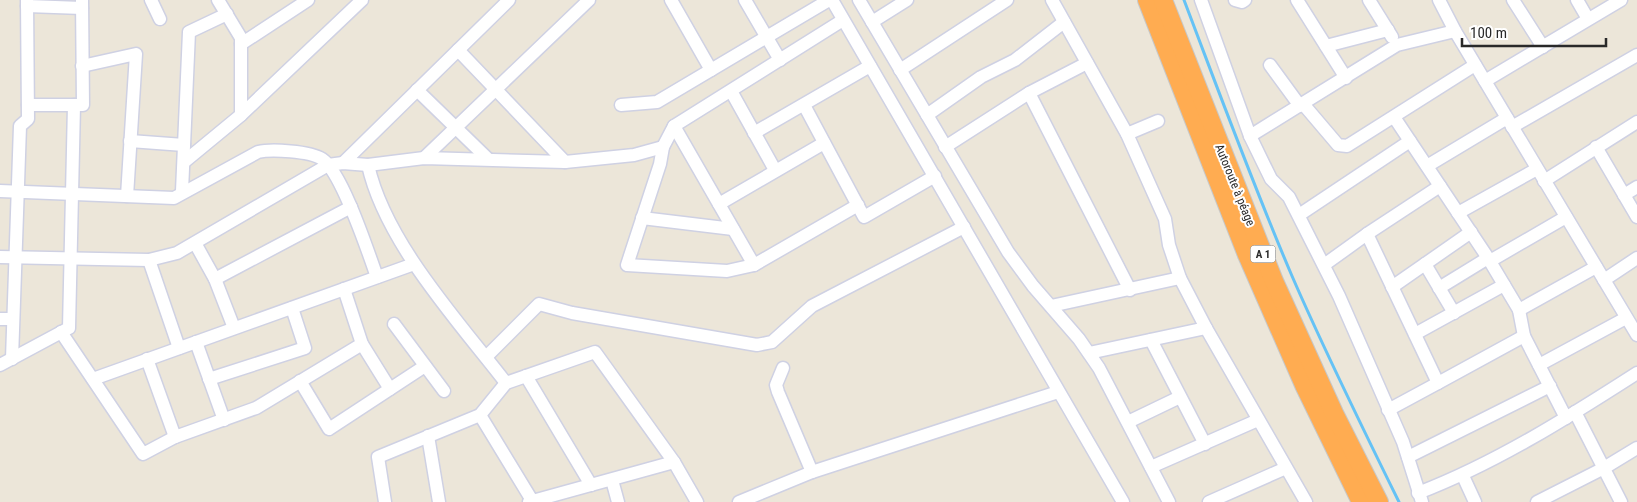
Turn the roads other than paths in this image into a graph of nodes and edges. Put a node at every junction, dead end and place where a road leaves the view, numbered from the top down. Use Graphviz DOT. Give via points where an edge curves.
graph roads {
  1 [pos="151,0"];
  2 [pos="218,0"];
  3 [pos="308,0"];
  4 [pos="362,0"];
  5 [pos="509,0"];
  6 [pos="588,0"];
  7 [pos="671,0"];
  8 [pos="745,0"];
  9 [pos="830,0"];
  10 [pos="859,0"];
  11 [pos="907,0"];
  12 [pos="1007,0"];
  13 [pos="1052,0"];
  14 [pos="1147,0"];
  15 [pos="1163,0"];
  16 [pos="1201,0"];
  17 [pos="1235,0"];
  18 [pos="1245,0"];
  19 [pos="1297,0"];
  20 [pos="1369,0"];
  21 [pos="1439,0"];
  22 [pos="1513,0"];
  23 [pos="1577,0"];
  24 [pos="1621,0"];
  25 [pos="27,3"];
  26 [pos="82,4"];
  27 [pos="1447,6"];
  28 [pos="227,14"];
  29 [pos="160,19"];
  30 [pos="1588,19"];
  31 [pos="843,20"];
  32 [pos="872,22"];
  33 [pos="1064,22"];
  34 [pos="1388,30"];
  35 [pos="1455,31"];
  36 [pos="767,37"];
  37 [pos="241,44"];
  38 [pos="1326,46"];
  39 [pos="1397,46"];
  40 [pos="1542,46"];
  41 [pos="458,50"];
  42 [pos="1637,55"];
  43 [pos="780,60"];
  44 [pos="1087,63"];
  45 [pos="1475,65"];
  46 [pos="82,66"];
  47 [pos="870,66"];
  48 [pos="1270,66"];
  49 [pos="711,70"];
  50 [pos="900,70"];
  51 [pos="1346,78"];
  52 [pos="1485,81"];
  53 [pos="418,90"];
  54 [pos="495,90"];
  55 [pos="730,91"];
  56 [pos="1030,93"];
  57 [pos="28,105"];
  58 [pos="74,105"];
  59 [pos="621,105"];
  60 [pos="804,105"];
  61 [pos="1302,106"];
  62 [pos="241,114"];
  63 [pos="927,115"];
  64 [pos="1394,117"];
  65 [pos="1158,120"];
  66 [pos="1509,122"];
  67 [pos="1637,122"];
  68 [pos="674,126"];
  69 [pos="456,128"];
  70 [pos="754,133"];
  71 [pos="1127,134"];
  72 [pos="1250,136"];
  73 [pos="1410,141"];
  74 [pos="130,142"];
  75 [pos="824,143"];
  76 [pos="184,144"];
  77 [pos="663,147"];
  78 [pos="946,147"];
  79 [pos="1596,147"];
  80 [pos="424,158"];
  81 [pos="488,159"];
  82 [pos="184,162"];
  83 [pos="565,162"];
  84 [pos="343,163"];
  85 [pos="328,165"];
  86 [pos="368,165"];
  87 [pos="1427,166"];
  88 [pos="1537,169"];
  89 [pos="775,170"];
  90 [pos="935,176"];
  91 [pos="1544,181"];
  92 [pos="1440,186"];
  93 [pos="1637,187"];
  94 [pos="0,191"];
  95 [pos="182,191"];
  96 [pos="17,192"];
  97 [pos="72,194"];
  98 [pos="1624,195"];
  99 [pos="127,196"];
  100 [pos="719,204"];
  101 [pos="858,205"];
  102 [pos="351,207"];
  103 [pos="1458,213"];
  104 [pos="1299,215"];
  105 [pos="1566,217"];
  106 [pos="1637,217"];
  107 [pos="642,218"];
  108 [pos="964,227"];
  109 [pos="733,229"];
  110 [pos="1471,232"];
  111 [pos="1367,234"];
  112 [pos="195,243"];
  113 [pos="0,256"];
  114 [pos="15,257"];
  115 [pos="71,258"];
  116 [pos="1637,258"];
  117 [pos="149,260"];
  118 [pos="1489,260"];
  119 [pos="414,264"];
  120 [pos="1425,264"];
  121 [pos="754,265"];
  122 [pos="1324,265"];
  123 [pos="1596,267"];
  124 [pos="377,277"];
  125 [pos="1180,278"];
  126 [pos="215,279"];
  127 [pos="1604,280"];
  128 [pos="1504,285"];
  129 [pos="1392,287"];
  130 [pos="1439,288"];
  131 [pos="344,289"];
  132 [pos="1130,290"];
  133 [pos="1051,306"];
  134 [pos="292,308"];
  135 [pos="1519,310"];
  136 [pos="1454,313"];
  137 [pos="1626,318"];
  138 [pos="6,319"];
  139 [pos="394,324"];
  140 [pos="234,328"];
  141 [pos="1206,328"];
  142 [pos="61,332"];
  143 [pos="1415,334"];
  144 [pos="1637,334"];
  145 [pos="1524,336"];
  146 [pos="1151,340"];
  147 [pos="196,342"];
  148 [pos="362,344"];
  149 [pos="179,348"];
  150 [pos="1089,353"];
  151 [pos="486,357"];
  152 [pos="147,359"];
  153 [pos="6,362"];
  154 [pos="1539,365"];
  155 [pos="425,366"];
  156 [pos="782,368"];
  157 [pos="1637,373"];
  158 [pos="526,376"];
  159 [pos="92,379"];
  160 [pos="209,379"];
  161 [pos="300,382"];
  162 [pos="506,383"];
  163 [pos="1438,383"];
  164 [pos="1550,386"];
  165 [pos="390,389"];
  166 [pos="444,391"];
  167 [pos="1058,392"];
  168 [pos="1180,397"];
  169 [pos="1388,410"];
  170 [pos="480,415"];
  171 [pos="1570,415"];
  172 [pos="224,420"];
  173 [pos="1258,420"];
  174 [pos="1128,422"];
  175 [pos="428,436"];
  176 [pos="175,437"];
  177 [pos="1204,444"];
  178 [pos="1637,448"];
  179 [pos="1408,457"];
  180 [pos="674,462"];
  181 [pos="1151,467"];
  182 [pos="1286,468"];
  183 [pos="1604,468"];
  184 [pos="812,472"];
  185 [pos="1462,476"];
  186 [pos="612,480"];
  187 [pos="591,485"];
  188 [pos="1420,498"];
  189 [pos="1552,499"];
  190 [pos="385,502"];
  191 [pos="438,502"];
  192 [pos="531,502"];
  193 [pos="618,502"];
  194 [pos="697,502"];
  195 [pos="738,502"];
  196 [pos="1123,502"];
  197 [pos="1169,502"];
  198 [pos="1210,502"];
  199 [pos="1306,502"];
  200 [pos="1361,502"];
  201 [pos="1379,502"];
  202 [pos="1475,502"];
  203 [pos="1537,502"];
  204 [pos="1621,502"];
  1 -- 29 [label="street"];
  2 -- 28 [label="street"];
  3 -- 37 [label="street"];
  4 -- 62 [label="street"];
  5 -- 41 [label="street"];
  6 -- 54 [label="street"];
  7 -- 49 [label="street"];
  8 -- 36 [label="street"];
  9 -- 31 [label="street"];
  9 -- 36 [label="street"];
  10 -- 32 [label="street"];
  11 -- 32 [label="street"];
  12 -- 50 [label="street"];
  13 -- 33 [label="street"];
  14 -- 200 [label="highway, A 1" via="1262,292"];
  15 -- 201 [label="highway, Autoroute à péage / A 1" via="1274,282"];
  16 -- 72 [label="street"];
  17 -- 18 [label="street"];
  19 -- 38 [label="street"];
  20 -- 34 [label="street"];
  21 -- 27 [label="street"];
  22 -- 40 [label="street"];
  23 -- 30 [label="street"];
  24 -- 30 [label="street"];
  25 -- 26 [label="street"];
  25 -- 57 [label="street"];
  26 -- 46 [label="street"];
  27 -- 35 [label="street"];
  28 -- 37 [label="street" via="242,38"];
  28 -- 76 [label="street" via="189,32"];
  30 -- 40 [label="street"];
  31 -- 43 [label="street"];
  31 -- 47 [label="street"];
  32 -- 50 [label="street"];
  33 -- 44 [label="street"];
  33 -- 63 [label="street" via="1015,60 981,77"];
  34 -- 38 [label="street"];
  34 -- 39 [label="street"];
  35 -- 39 [label="street"];
  35 -- 45 [label="street"];
  36 -- 43 [label="street"];
  36 -- 49 [label="street"];
  37 -- 62 [label="street"];
  38 -- 51 [label="street"];
  39 -- 51 [label="street"];
  40 -- 52 [label="street"];
  41 -- 53 [label="street"];
  41 -- 54 [label="street"];
  42 -- 66 [label="street"];
  43 -- 55 [label="street"];
  44 -- 56 [label="street"];
  44 -- 71 [label="street"];
  45 -- 52 [label="street"];
  45 -- 64 [label="street"];
  46 -- 58 [label="street" via="82,105"];
  46 -- 74 [label="street" via="136,54"];
  47 -- 60 [label="street"];
  47 -- 90 [label="street"];
  48 -- 61 [label="street"];
  49 -- 59 [label="street" via="657,102"];
  50 -- 63 [label="street"];
  51 -- 61 [label="street"];
  52 -- 66 [label="street"];
  53 -- 69 [label="street"];
  53 -- 84 [label="street"];
  54 -- 69 [label="street"];
  54 -- 83 [label="street"];
  55 -- 68 [label="street"];
  55 -- 70 [label="street"];
  56 -- 78 [label="street"];
  56 -- 132 [label="street"];
  57 -- 58 [label="street"];
  57 -- 96 [label="street" via="28,119 20,126"];
  58 -- 97 [label="street"];
  60 -- 70 [label="street"];
  60 -- 75 [label="street"];
  61 -- 64 [label="street" via="1342,147 1354,143"];
  61 -- 72 [label="street"];
  62 -- 82 [label="street"];
  63 -- 78 [label="street"];
  64 -- 73 [label="street"];
  65 -- 71 [label="street"];
  66 -- 87 [label="street"];
  66 -- 88 [label="street"];
  67 -- 79 [label="street"];
  68 -- 77 [label="street"];
  68 -- 100 [label="street"];
  69 -- 80 [label="street"];
  69 -- 81 [label="street"];
  70 -- 89 [label="street"];
  71 -- 125 [label="street" via="1165,219 1168,244"];
  72 -- 104 [label="street" via="1271,179 1289,197"];
  73 -- 87 [label="street"];
  73 -- 104 [label="street"];
  74 -- 76 [label="street"];
  74 -- 99 [label="street"];
  75 -- 89 [label="street"];
  75 -- 101 [label="street"];
  76 -- 82 [label="street"];
  77 -- 83 [label="street" via="634,155"];
  77 -- 107 [label="street"];
  78 -- 133 [label="street" via="1008,252"];
  79 -- 91 [label="street"];
  79 -- 98 [label="street"];
  80 -- 81 [label="street"];
  80 -- 86 [label="street"];
  81 -- 83 [label="street"];
  82 -- 95 [label="street"];
  84 -- 85 [label="street"];
  84 -- 86 [label="street"];
  85 -- 95 [label="street" via="321,158 306,154 269,150 258,152"];
  85 -- 102 [label="street"];
  85 -- 112 [label="street"];
  86 -- 119 [label="street" via="374,188"];
  87 -- 92 [label="street"];
  88 -- 91 [label="street"];
  88 -- 103 [label="street"];
  89 -- 100 [label="street"];
  90 -- 101 [label="street" via="864,217"];
  90 -- 108 [label="street"];
  91 -- 105 [label="street"];
  92 -- 103 [label="street"];
  92 -- 111 [label="street"];
  93 -- 98 [label="street"];
  94 -- 96 [label="street"];
  95 -- 99 [label="street" via="174,198"];
  96 -- 97 [label="street"];
  96 -- 114 [label="street"];
  97 -- 99 [label="street"];
  97 -- 115 [label="street"];
  98 -- 106 [label="street"];
  100 -- 109 [label="street"];
  101 -- 121 [label="street"];
  102 -- 124 [label="street"];
  102 -- 126 [label="street"];
  103 -- 110 [label="street"];
  104 -- 122 [label="street"];
  105 -- 118 [label="street"];
  105 -- 123 [label="street"];
  107 -- 109 [label="street"];
  107 -- 121 [label="street" via="627,265 728,271"];
  108 -- 151 [label="street" via="812,306 772,342 757,345 572,313 539,304"];
  108 -- 167 [label="street"];
  109 -- 121 [label="street"];
  110 -- 118 [label="street"];
  110 -- 120 [label="street"];
  111 -- 122 [label="street"];
  111 -- 129 [label="street"];
  112 -- 117 [label="street" via="177,253"];
  112 -- 126 [label="street"];
  113 -- 114 [label="street"];
  114 -- 115 [label="street"];
  114 -- 138 [label="street"];
  115 -- 117 [label="street"];
  115 -- 142 [label="street" via="69,328"];
  116 -- 127 [label="street"];
  117 -- 149 [label="street"];
  118 -- 128 [label="street"];
  118 -- 130 [label="street"];
  119 -- 124 [label="street"];
  119 -- 151 [label="street"];
  120 -- 129 [label="street"];
  120 -- 130 [label="street"];
  122 -- 169 [label="street"];
  123 -- 127 [label="street"];
  123 -- 135 [label="street"];
  124 -- 131 [label="street"];
  125 -- 132 [label="street"];
  125 -- 141 [label="street"];
  126 -- 140 [label="street"];
  127 -- 137 [label="street"];
  128 -- 135 [label="street"];
  128 -- 136 [label="street"];
  129 -- 143 [label="street"];
  130 -- 136 [label="street"];
  131 -- 134 [label="street"];
  131 -- 148 [label="street"];
  132 -- 133 [label="street"];
  133 -- 150 [label="street"];
  134 -- 140 [label="street"];
  134 -- 160 [label="street" via="305,348"];
  135 -- 145 [label="street"];
  136 -- 143 [label="street"];
  137 -- 144 [label="street"];
  137 -- 154 [label="street"];
  138 -- 153 [label="street"];
  139 -- 155 [label="street"];
  140 -- 147 [label="street"];
  141 -- 146 [label="street"];
  141 -- 173 [label="street"];
  142 -- 153 [label="street"];
  142 -- 159 [label="street"];
  143 -- 163 [label="street"];
  145 -- 154 [label="street"];
  145 -- 163 [label="street"];
  146 -- 150 [label="street"];
  146 -- 168 [label="street"];
  147 -- 149 [label="street"];
  147 -- 160 [label="street"];
  148 -- 161 [label="street"];
  148 -- 165 [label="street"];
  149 -- 152 [label="street"];
  150 -- 174 [label="street"];
  151 -- 162 [label="street"];
  152 -- 159 [label="street"];
  152 -- 176 [label="street"];
  154 -- 164 [label="street"];
  155 -- 165 [label="street"];
  155 -- 166 [label="street"];
  156 -- 184 [label="street" via="776,385 778,392"];
  157 -- 171 [label="street"];
  158 -- 162 [label="street"];
  158 -- 180 [label="street" via="595,352"];
  158 -- 187 [label="street"];
  159 -- 176 [label="street" via="143,454"];
  160 -- 172 [label="street"];
  161 -- 165 [label="street" via="329,429"];
  161 -- 172 [label="street" via="256,408"];
  162 -- 170 [label="street"];
  163 -- 169 [label="street"];
  164 -- 171 [label="street"];
  164 -- 179 [label="street"];
  167 -- 184 [label="street"];
  167 -- 196 [label="street"];
  168 -- 174 [label="street"];
  168 -- 177 [label="street"];
  169 -- 179 [label="street"];
  170 -- 175 [label="street"];
  170 -- 192 [label="street"];
  171 -- 183 [label="street"];
  171 -- 185 [label="street"];
  172 -- 176 [label="street"];
  173 -- 177 [label="street"];
  173 -- 182 [label="street"];
  174 -- 181 [label="street"];
  175 -- 190 [label="street" via="378,456"];
  175 -- 191 [label="street"];
  177 -- 181 [label="street"];
  178 -- 183 [label="street"];
  179 -- 188 [label="street"];
  180 -- 186 [label="street"];
  180 -- 194 [label="street"];
  181 -- 197 [label="street"];
  182 -- 198 [label="street"];
  182 -- 199 [label="street"];
  183 -- 189 [label="street"];
  183 -- 204 [label="street"];
  184 -- 195 [label="street"];
  185 -- 188 [label="street"];
  185 -- 202 [label="street"];
  186 -- 187 [label="street"];
  186 -- 193 [label="street"];
  187 -- 192 [label="street"];
  189 -- 203 [label="street"];
}
